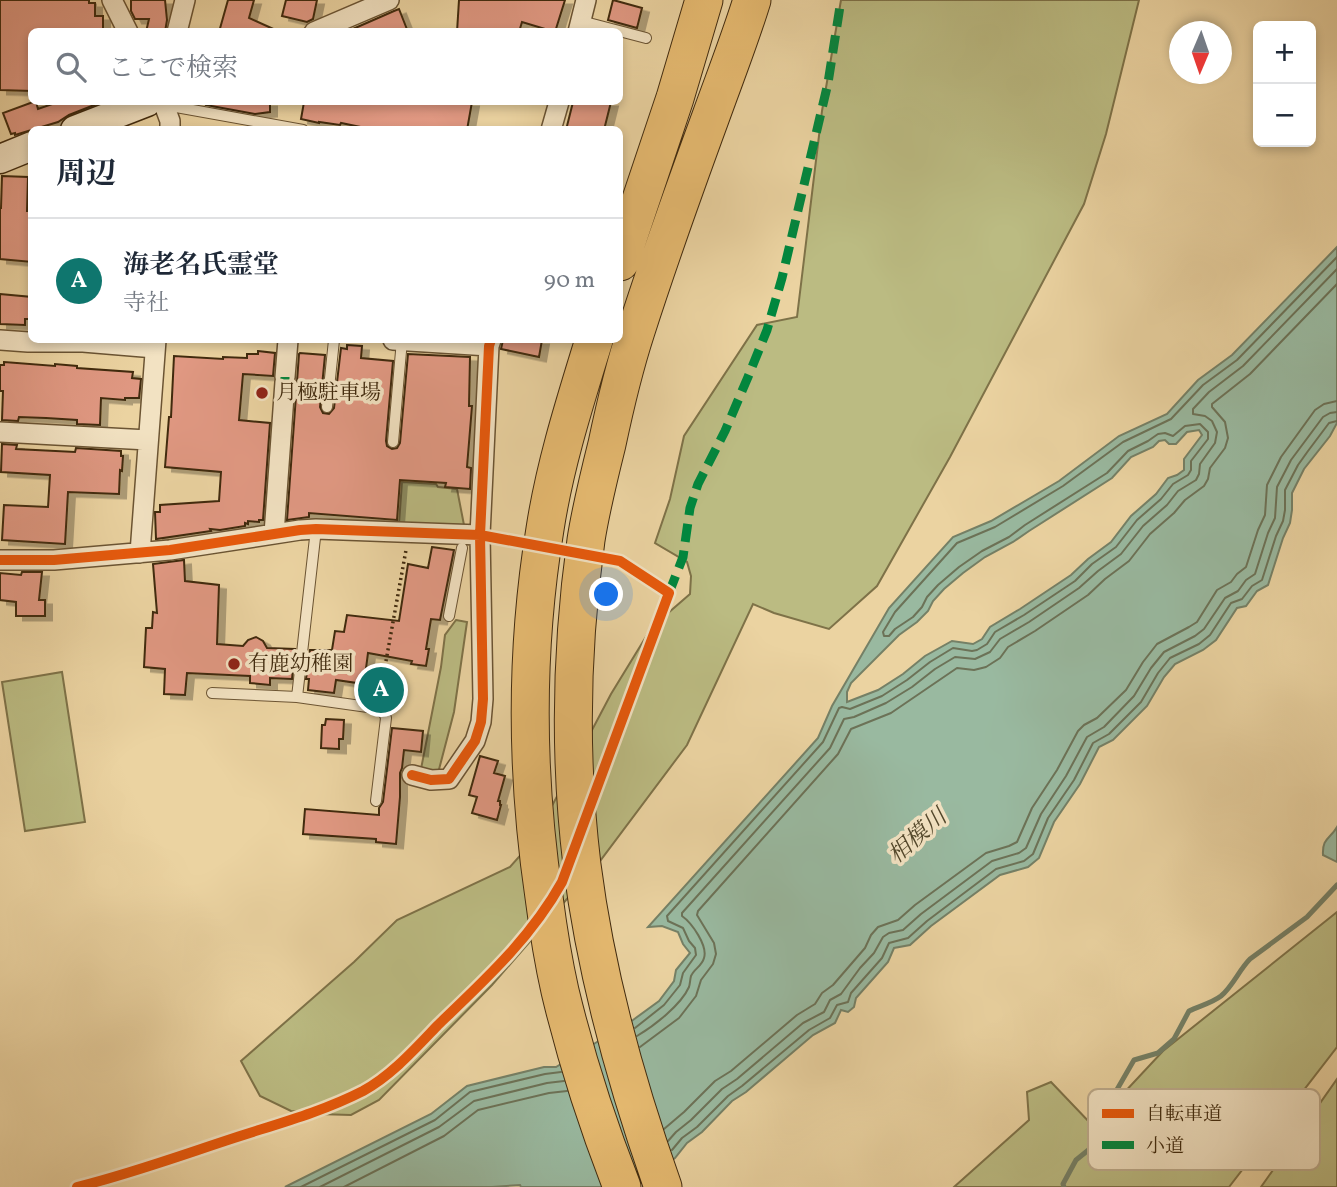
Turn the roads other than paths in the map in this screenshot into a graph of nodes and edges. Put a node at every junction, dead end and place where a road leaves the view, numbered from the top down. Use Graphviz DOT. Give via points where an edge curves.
graph roads {
  1 [pos="112,0"];
  2 [pos="185,0"];
  3 [pos="389,0"];
  4 [pos="586,0"];
  5 [pos="704,0"];
  6 [pos="752,0"];
  7 [pos="579,26"];
  8 [pos="126,28"];
  9 [pos="178,28"];
  10 [pos="323,28"];
  11 [pos="623,34"];
  12 [pos="646,38"];
  13 [pos="152,105"];
  14 [pos="159,105"];
  15 [pos="169,105"];
  16 [pos="558,105"];
  17 [pos="87,126"];
  18 [pos="170,126"];
  19 [pos="284,126"];
  20 [pos="552,126"];
  21 [pos="28,148"];
  22 [pos="0,159"];
  23 [pos="623,253"];
  24 [pos="0,340"];
  25 [pos="28,342"];
  26 [pos="119,343"];
  27 [pos="288,343"];
  28 [pos="334,343"];
  29 [pos="402,343"];
  30 [pos="490,343"];
  31 [pos="593,343"];
  32 [pos="155,344"];
  33 [pos="327,407"];
  34 [pos="0,432"];
  35 [pos="148,440"];
  36 [pos="393,442"];
  37 [pos="316,529"];
  38 [pos="274,534"];
  39 [pos="480,535"];
  40 [pos="462,548"];
  41 [pos="140,553"];
  42 [pos="0,560"];
  43 [pos="457,574"];
  44 [pos="480,580"];
  45 [pos="449,617"];
  46 [pos="212,693"];
  47 [pos="297,697"];
  48 [pos="412,775"];
  49 [pos="376,801"];
  50 [pos="622,1187"];
  51 [pos="663,1187"];
  1 -- 8 [label="street"];
  2 -- 9 [label="street"];
  3 -- 10 [label="street"];
  4 -- 7 [label="street"];
  5 -- 23 [label="highway"];
  6 -- 51 [label="highway" via="617,398 589,525 578,610 574,746 582,866 610,1012"];
  11 -- 12 [label="lane"];
  13 -- 17 [label="street"];
  14 -- 18 [label="street"];
  15 -- 19 [label="lane"];
  16 -- 20 [label="street"];
  21 -- 22 [label="street"];
  24 -- 25 [label="street"];
  26 -- 32 [label="street"];
  27 -- 38 [label="street"];
  28 -- 33 [label="lane"];
  29 -- 36 [label="lane"];
  30 -- 39 [label="street"];
  31 -- 50 [label="highway" via="545,528 532,646 531,786 559,988 603,1139"];
  32 -- 35 [label="street"];
  34 -- 35 [label="street"];
  35 -- 41 [label="street"];
  37 -- 38 [label="street"];
  37 -- 39 [label="street"];
  37 -- 47 [label="lane"];
  38 -- 41 [label="street"];
  39 -- 44 [label="street"];
  40 -- 43 [label="lane"];
  41 -- 42 [label="street"];
  43 -- 44 [label="lane"];
  43 -- 45 [label="lane"];
  44 -- 48 [label="street" via="483,699 475,741 449,779"];
  46 -- 47 [label="lane"];
  47 -- 49 [label="lane" via="384,712"];
}
